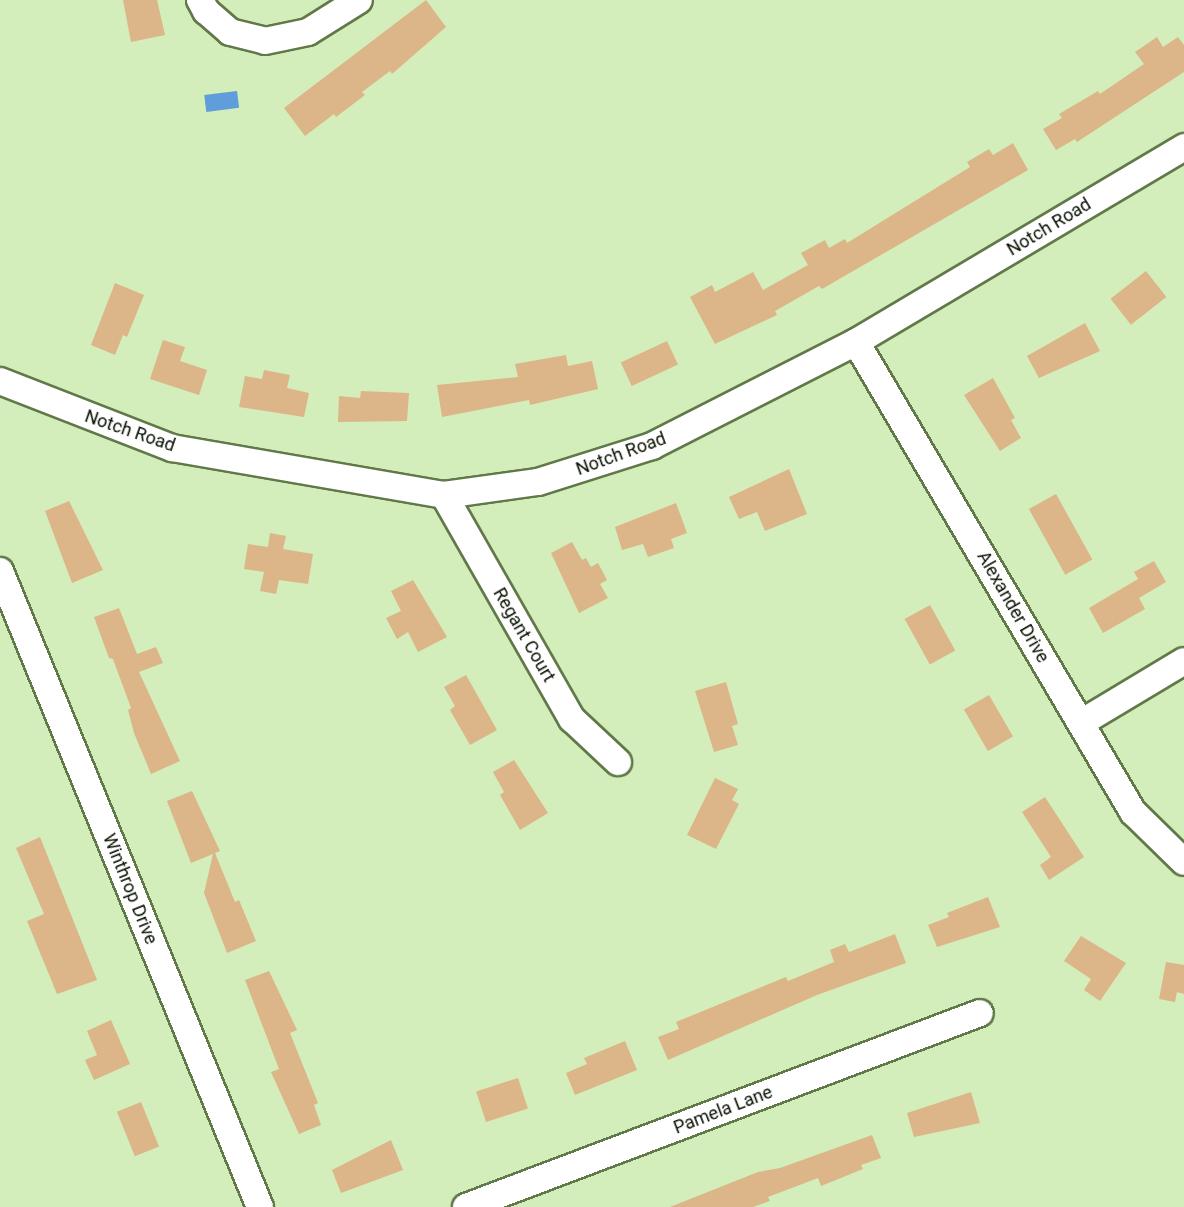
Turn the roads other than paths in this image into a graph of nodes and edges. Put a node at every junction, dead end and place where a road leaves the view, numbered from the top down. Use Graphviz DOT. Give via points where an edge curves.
graph roads {
  1 [pos="200,0"];
  2 [pos="359,0"];
  3 [pos="336,7"];
  4 [pos="1184,147"];
  5 [pos="856,342"];
  6 [pos="0,381"];
  7 [pos="444,495"];
  8 [pos="0,571"];
  9 [pos="1184,661"];
  10 [pos="1081,723"];
  11 [pos="618,762"];
  12 [pos="1184,862"];
  13 [pos="980,1013"];
  14 [pos="260,1207"];
  15 [pos="466,1207"];
  1 -- 3 [label="street" via="206,11 231,32 266,40 308,32"];
  2 -- 3 [label="street"];
  4 -- 5 [label="street, Notch Road"];
  5 -- 7 [label="street, Notch Road" via="652,446 538,482"];
  5 -- 10 [label="street, Alexander Drive"];
  6 -- 7 [label="street, Notch Road" via="172,448"];
  7 -- 11 [label="street, Regant Court" via="572,719"];
  8 -- 14 [label="street, Winthrop Drive"];
  9 -- 10 [label="street"];
  10 -- 12 [label="street, Alexander Drive" via="1133,812"];
  13 -- 15 [label="street, Pamela Lane"];
}
